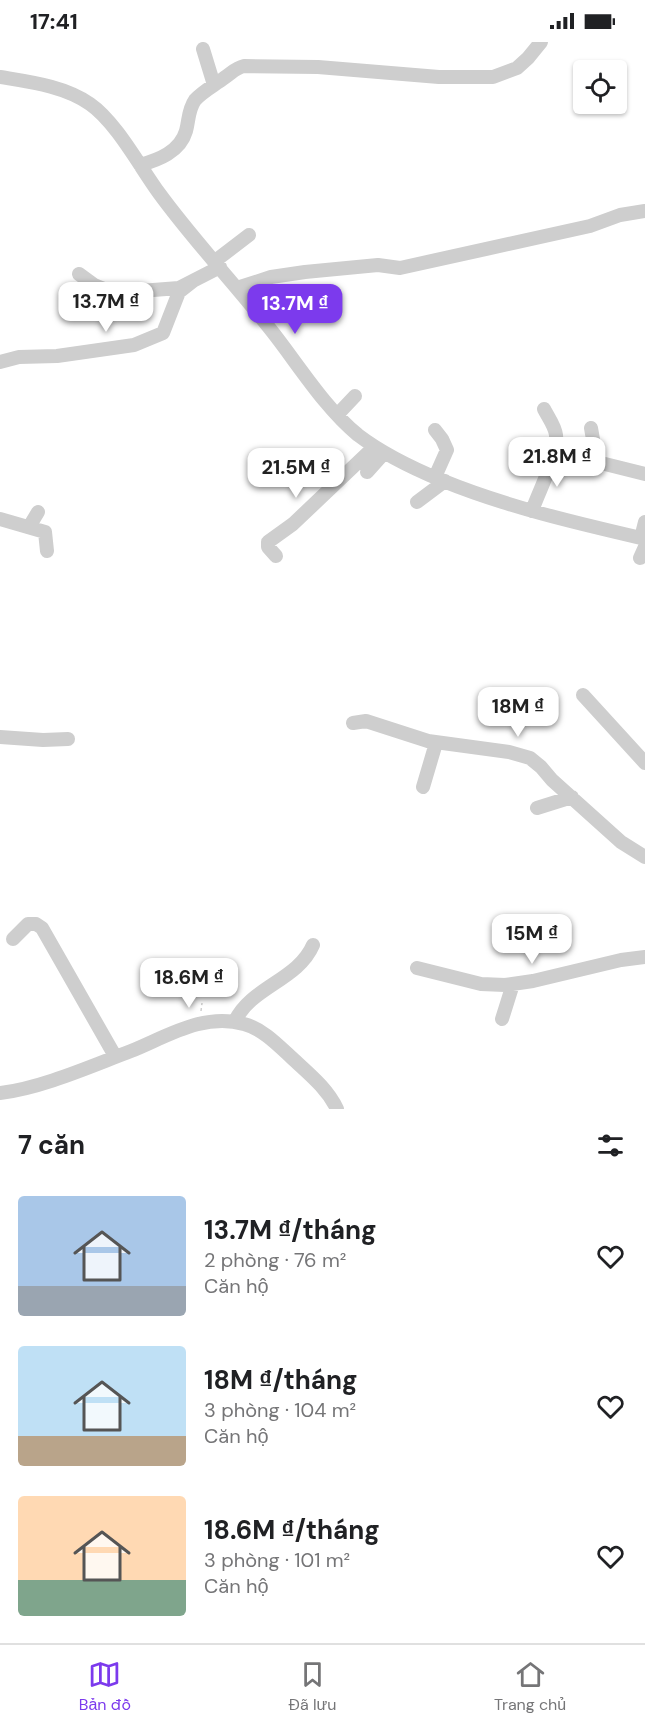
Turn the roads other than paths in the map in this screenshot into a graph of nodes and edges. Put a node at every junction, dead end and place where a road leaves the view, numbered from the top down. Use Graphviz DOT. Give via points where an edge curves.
graph roads {
  1 [pos="540,42"];
  2 [pos="203,49"];
  3 [pos="0,77"];
  4 [pos="214,85"];
  5 [pos="140,165"];
  6 [pos="645,210"];
  7 [pos="249,236"];
  8 [pos="218,264"];
  9 [pos="79,273"];
  10 [pos="193,281"];
  11 [pos="237,288"];
  12 [pos="265,297"];
  13 [pos="252,306"];
  14 [pos="0,362"];
  15 [pos="356,396"];
  16 [pos="544,409"];
  17 [pos="338,414"];
  18 [pos="591,428"];
  19 [pos="435,430"];
  20 [pos="379,450"];
  21 [pos="553,455"];
  22 [pos="597,462"];
  23 [pos="367,472"];
  24 [pos="645,474"];
  25 [pos="440,479"];
  26 [pos="417,502"];
  27 [pos="532,511"];
  28 [pos="38,512"];
  29 [pos="0,519"];
  30 [pos="645,522"];
  31 [pos="29,527"];
  32 [pos="643,546"];
  33 [pos="47,551"];
  34 [pos="276,556"];
  35 [pos="583,694"];
  36 [pos="353,723"];
  37 [pos="0,737"];
  38 [pos="68,739"];
  39 [pos="436,743"];
  40 [pos="645,763"];
  41 [pos="423,787"];
  42 [pos="572,798"];
  43 [pos="537,808"];
  44 [pos="645,857"];
  45 [pos="13,939"];
  46 [pos="314,945"];
  47 [pos="645,957"];
  48 [pos="417,968"];
  49 [pos="513,984"];
  50 [pos="502,1019"];
  51 [pos="235,1022"];
  52 [pos="115,1056"];
  53 [pos="0,1093"];
  54 [pos="337,1109"];
  1 -- 4 [label="street" via="517,68 493,77 254,66 235,68"];
  2 -- 4 [label="street"];
  3 -- 5 [label="street" via="60,90 92,105"];
  4 -- 5 [label="street" via="194,102 183,139 175,148"];
  5 -- 8 [label="street"];
  6 -- 11 [label="street" via="400,268 378,265 305,272"];
  7 -- 8 [label="street"];
  8 -- 10 [label="street"];
  8 -- 11 [label="street"];
  9 -- 10 [label="street" via="114,293 179,288"];
  10 -- 14 [label="street" via="179,292 163,333 134,345"];
  11 -- 13 [label="street"];
  12 -- 13 [label="street"];
  13 -- 17 [label="street"];
  15 -- 17 [label="street"];
  16 -- 21 [label="street" via="556,432"];
  17 -- 20 [label="street"];
  18 -- 22 [label="street"];
  19 -- 25 [label="street" via="447,450"];
  20 -- 23 [label="street"];
  20 -- 25 [label="street"];
  20 -- 34 [label="street" via="268,542"];
  21 -- 22 [label="street"];
  21 -- 27 [label="street"];
  22 -- 24 [label="street"];
  25 -- 26 [label="street"];
  25 -- 27 [label="street"];
  27 -- 32 [label="street"];
  28 -- 31 [label="street"];
  29 -- 31 [label="street"];
  30 -- 32 [label="street"];
  31 -- 33 [label="street" via="45,532"];
  35 -- 40 [label="street"];
  36 -- 39 [label="street" via="366,721"];
  37 -- 38 [label="street"];
  39 -- 41 [label="street"];
  39 -- 42 [label="street" via="530,758"];
  42 -- 43 [label="street"];
  42 -- 44 [label="street" via="621,842"];
  45 -- 52 [label="street" via="28,924 42,928"];
  46 -- 51 [label="street" via="300,964 249,1001"];
  47 -- 49 [label="street"];
  48 -- 49 [label="street" via="481,984"];
  49 -- 50 [label="street"];
  51 -- 52 [label="street" via="192,1024"];
  51 -- 54 [label="street" via="258,1030 273,1041 321,1084"];
  52 -- 53 [label="street" via="24,1089"];
}
